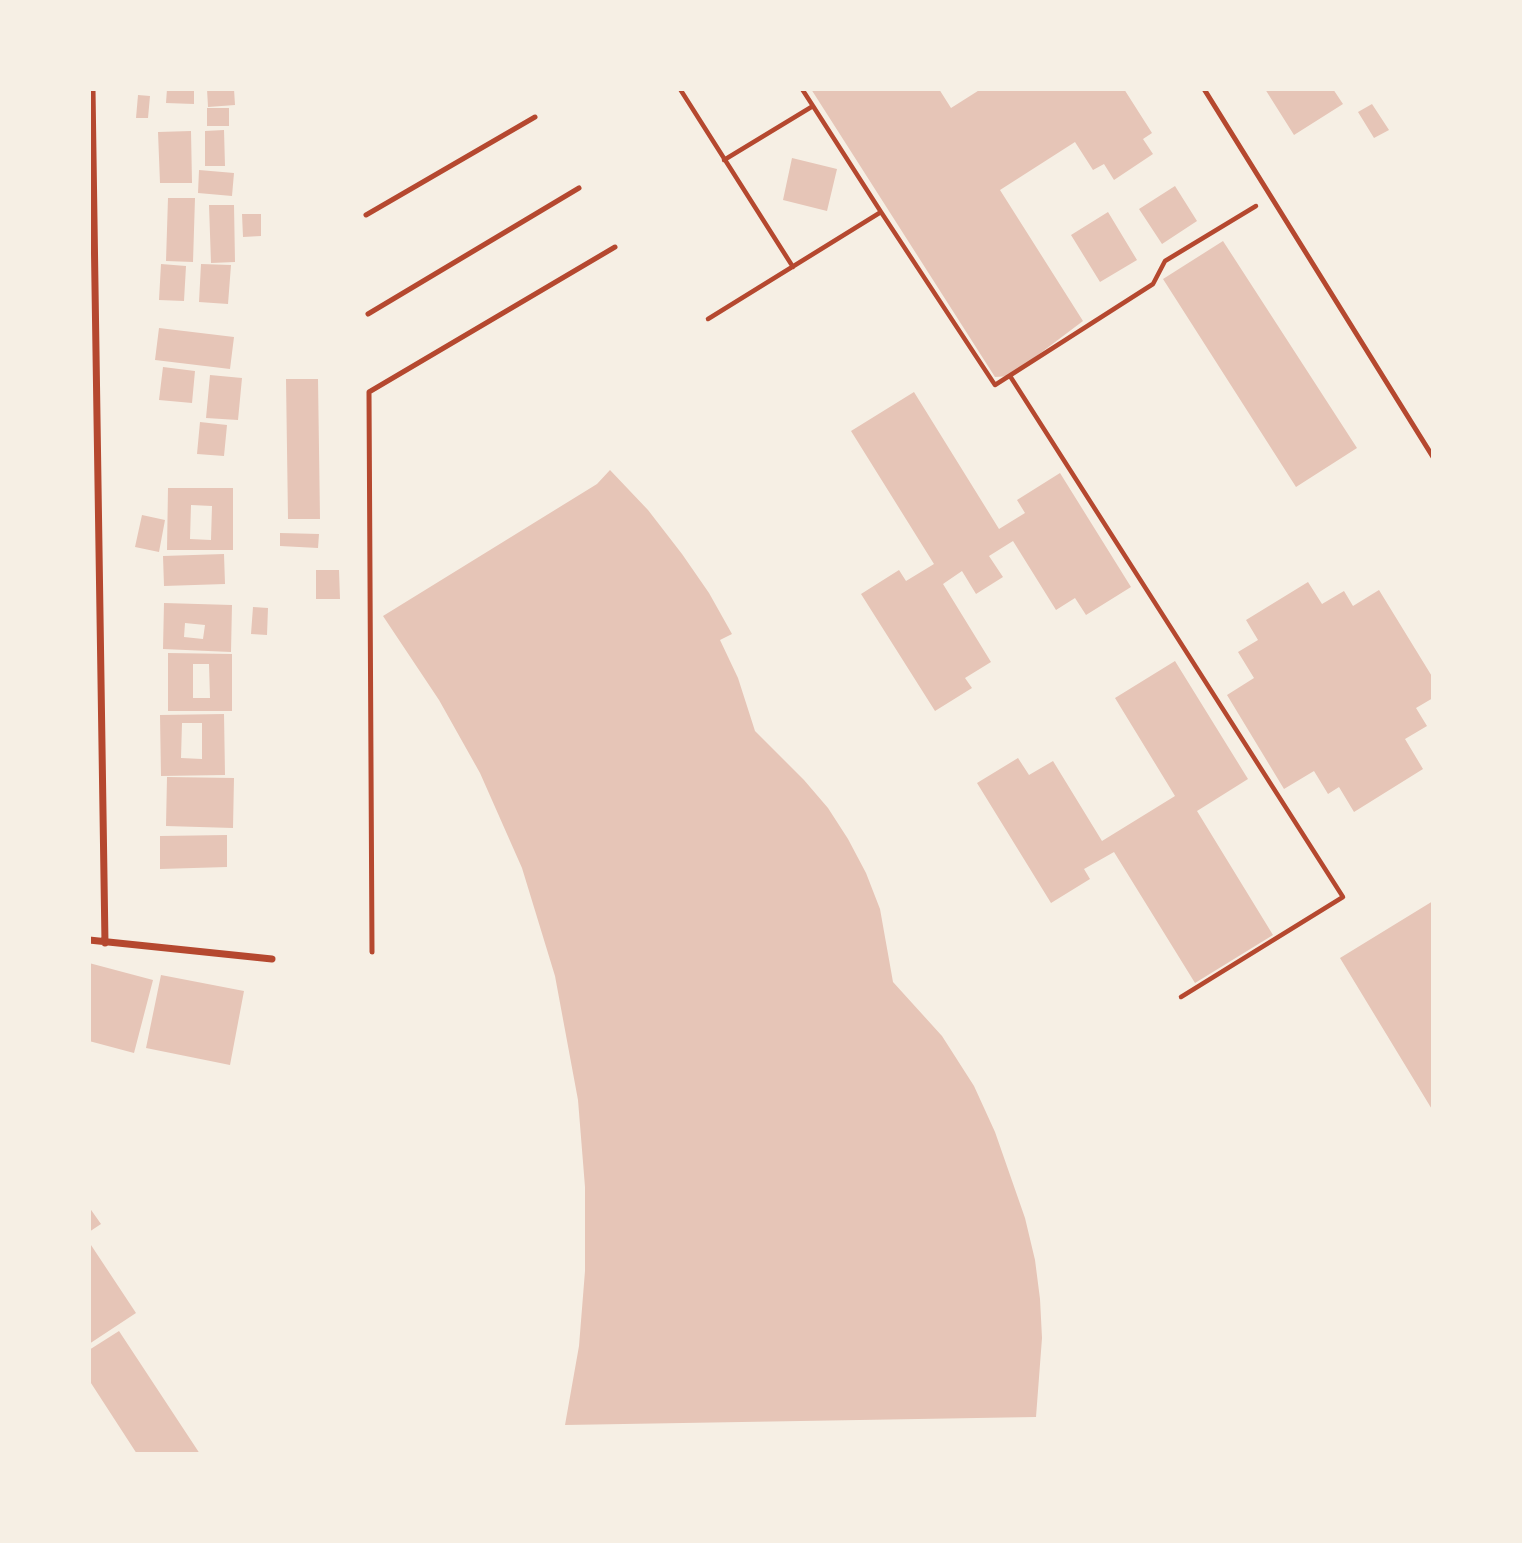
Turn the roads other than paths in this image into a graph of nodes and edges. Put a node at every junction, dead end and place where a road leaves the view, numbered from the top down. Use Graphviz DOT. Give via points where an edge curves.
graph roads {
  1 [pos="92,89"];
  2 [pos="1204,89"];
  3 [pos="535,117"];
  4 [pos="579,188"];
  5 [pos="366,215"];
  6 [pos="615,247"];
  7 [pos="368,314"];
  8 [pos="1433,457"];
  9 [pos="89,940"];
  10 [pos="105,943"];
  11 [pos="372,952"];
  12 [pos="272,959"];
  1 -- 10 [label="street"];
  2 -- 8 [label="lane"];
  3 -- 5 [label="lane"];
  4 -- 7 [label="lane"];
  6 -- 11 [label="lane" via="369,393"];
  9 -- 10 [label="street"];
  10 -- 12 [label="street"];
}
